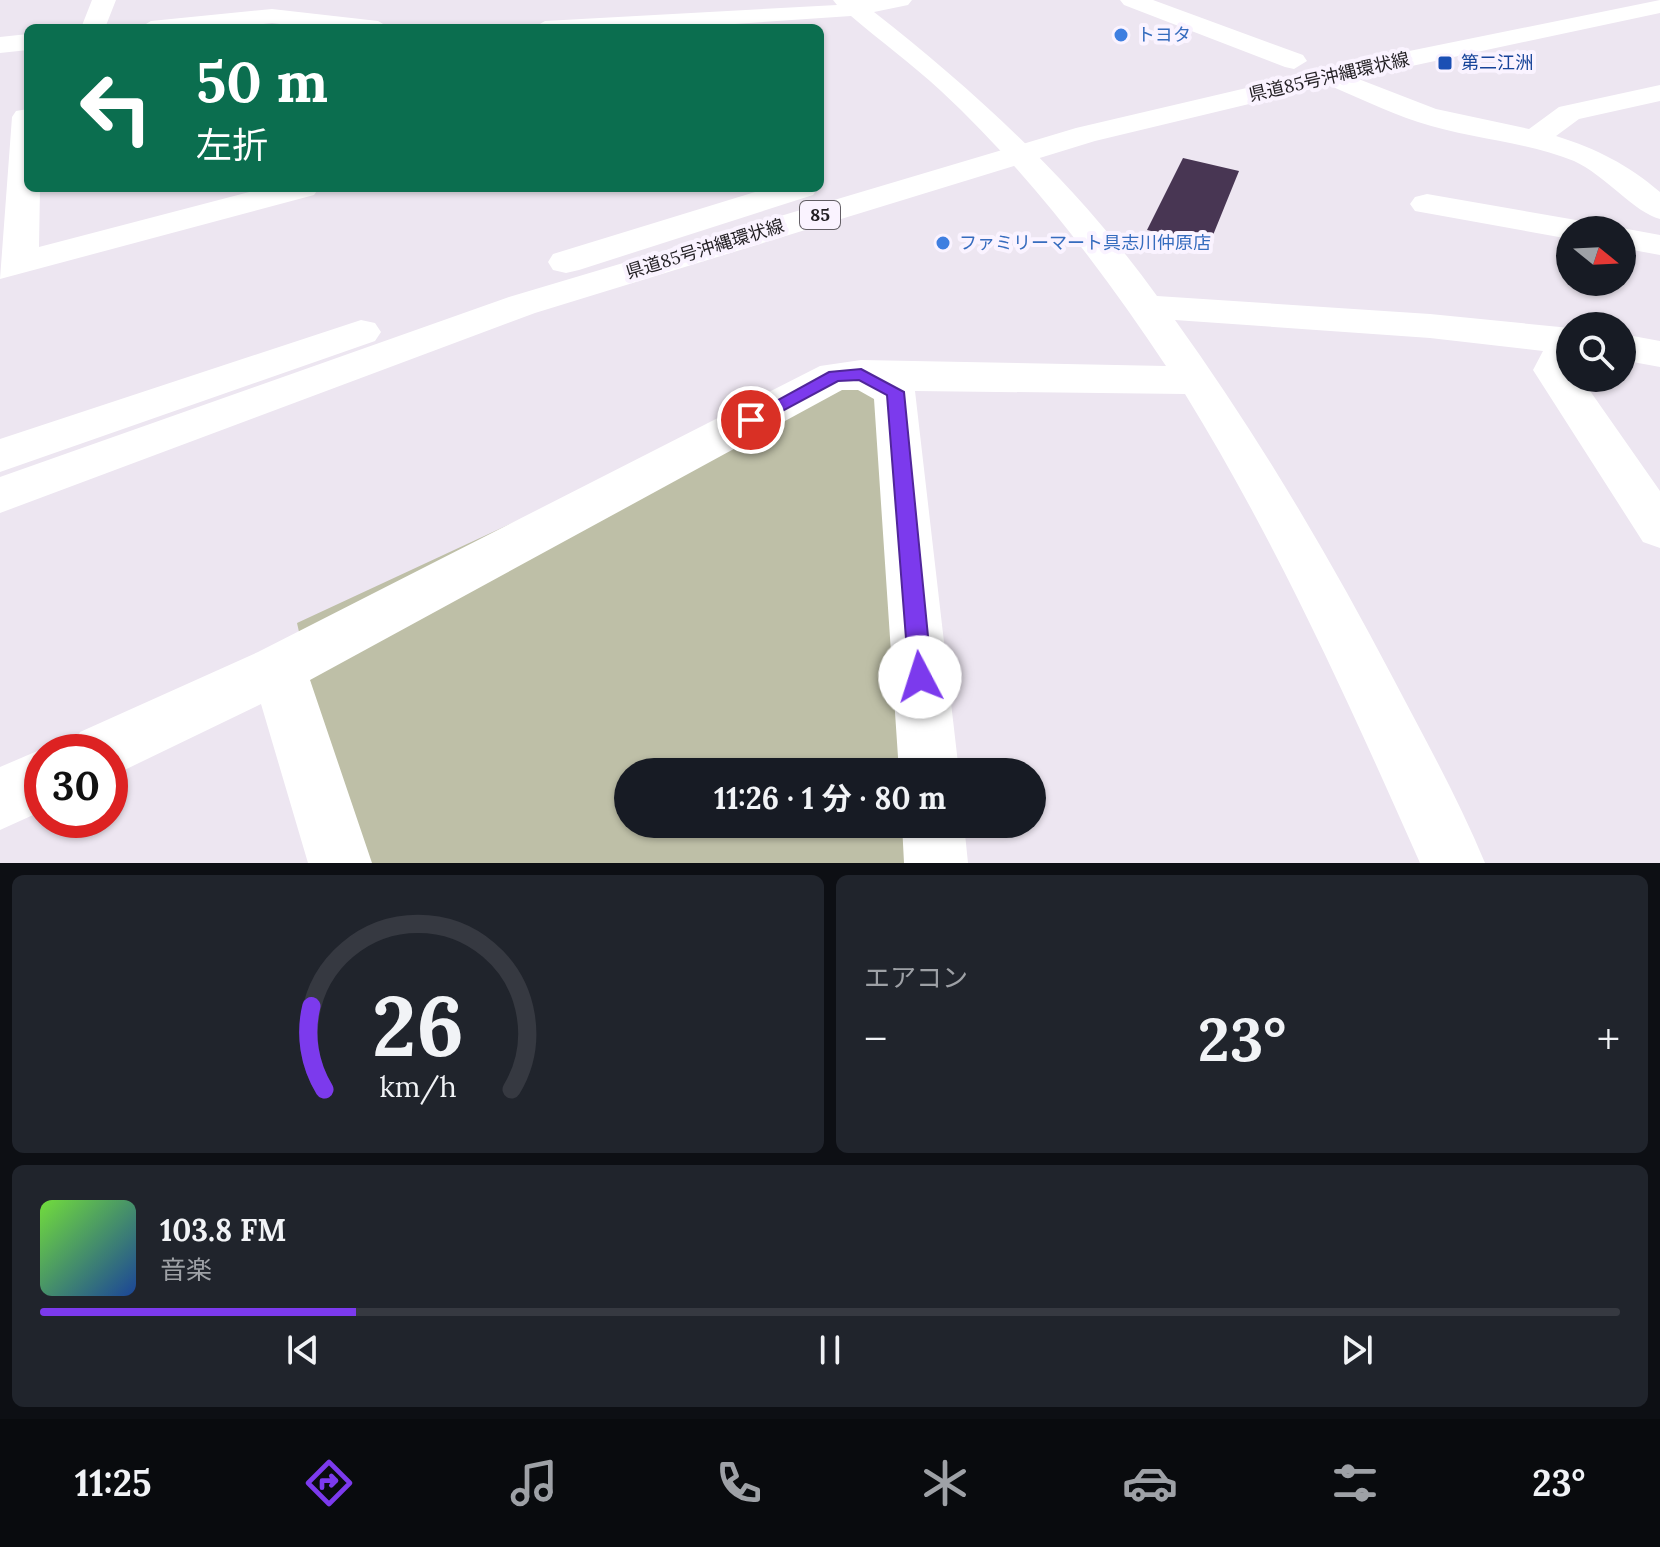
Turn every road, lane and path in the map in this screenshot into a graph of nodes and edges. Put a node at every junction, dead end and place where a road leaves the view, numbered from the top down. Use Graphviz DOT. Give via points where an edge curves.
graph roads {
  1 [pos="104,0"];
  2 [pos="900,0"];
  3 [pos="1132,0"];
  4 [pos="1589,0"];
  5 [pos="851,4"];
  6 [pos="1660,6"];
  7 [pos="302,10"];
  8 [pos="659,17"];
  9 [pos="95,24"];
  10 [pos="191,24"];
  11 [pos="361,24"];
  12 [pos="586,24"];
  13 [pos="24,42"];
  14 [pos="0,45"];
  15 [pos="1294,61"];
  16 [pos="1330,76"];
  17 [pos="1654,98"];
  18 [pos="1057,115"];
  19 [pos="18,117"];
  20 [pos="1005,136"];
  21 [pos="1534,139"];
  22 [pos="280,192"];
  23 [pos="788,192"];
  24 [pos="1427,204"];
  25 [pos="1660,209"];
  26 [pos="1556,227"];
  27 [pos="1636,241"];
  28 [pos="1660,245"];
  29 [pos="10,266"];
  30 [pos="1151,307"];
  31 [pos="1556,339"];
  32 [pos="1636,350"];
  33 [pos="1660,354"];
  34 [pos="861,374"];
  35 [pos="1195,380"];
  36 [pos="1569,392"];
  37 [pos="0,456"];
  38 [pos="0,495"];
  39 [pos="1660,529"];
  40 [pos="278,669"];
  41 [pos="128,739"];
  42 [pos="928,758"];
  43 [pos="24,788"];
  44 [pos="0,799"];
  45 [pos="934,838"];
  46 [pos="340,863"];
  47 [pos="936,863"];
  48 [pos="1453,863"];
  1 -- 9 [label="street"];
  2 -- 5 [label="street"];
  3 -- 15 [label="street"];
  4 -- 15 [label="street, 県道85号沖縄環状線"];
  5 -- 8 [label="street"];
  5 -- 20 [label="street" via="924,60"];
  6 -- 16 [label="street, 県道85号沖縄環状線 / 85"];
  7 -- 10 [label="street"];
  7 -- 11 [label="street"];
  8 -- 12 [label="street"];
  13 -- 14 [label="street"];
  15 -- 18 [label="street, 県道85号沖縄環状線"];
  16 -- 20 [label="street, 県道85号沖縄環状線 / 85" via="1086,134"];
  16 -- 21 [label="street" via="1428,116"];
  17 -- 21 [label="street" via="1569,113"];
  19 -- 29 [label="street"];
  20 -- 30 [label="street"];
  20 -- 38 [label="street, 県道85号沖縄環状線 / 85"];
  21 -- 25 [label="street" via="1585,155 1619,173"];
  22 -- 29 [label="street"];
  23 -- 37 [label="street, 県道85号沖縄環状線 / 85" via="646,234"];
  24 -- 26 [label="street"];
  27 -- 28 [label="street"];
  30 -- 31 [label="street"];
  30 -- 35 [label="street"];
  32 -- 33 [label="street"];
  34 -- 35 [label="street"];
  34 -- 40 [label="street" via="835,376"];
  34 -- 42 [label="street" via="895,392"];
  35 -- 48 [label="street" via="1271,501 1354,652"];
  36 -- 39 [label="street"];
  40 -- 41 [label="street"];
  40 -- 46 [label="street"];
  43 -- 44 [label="street"];
  45 -- 47 [label="street"];
}
